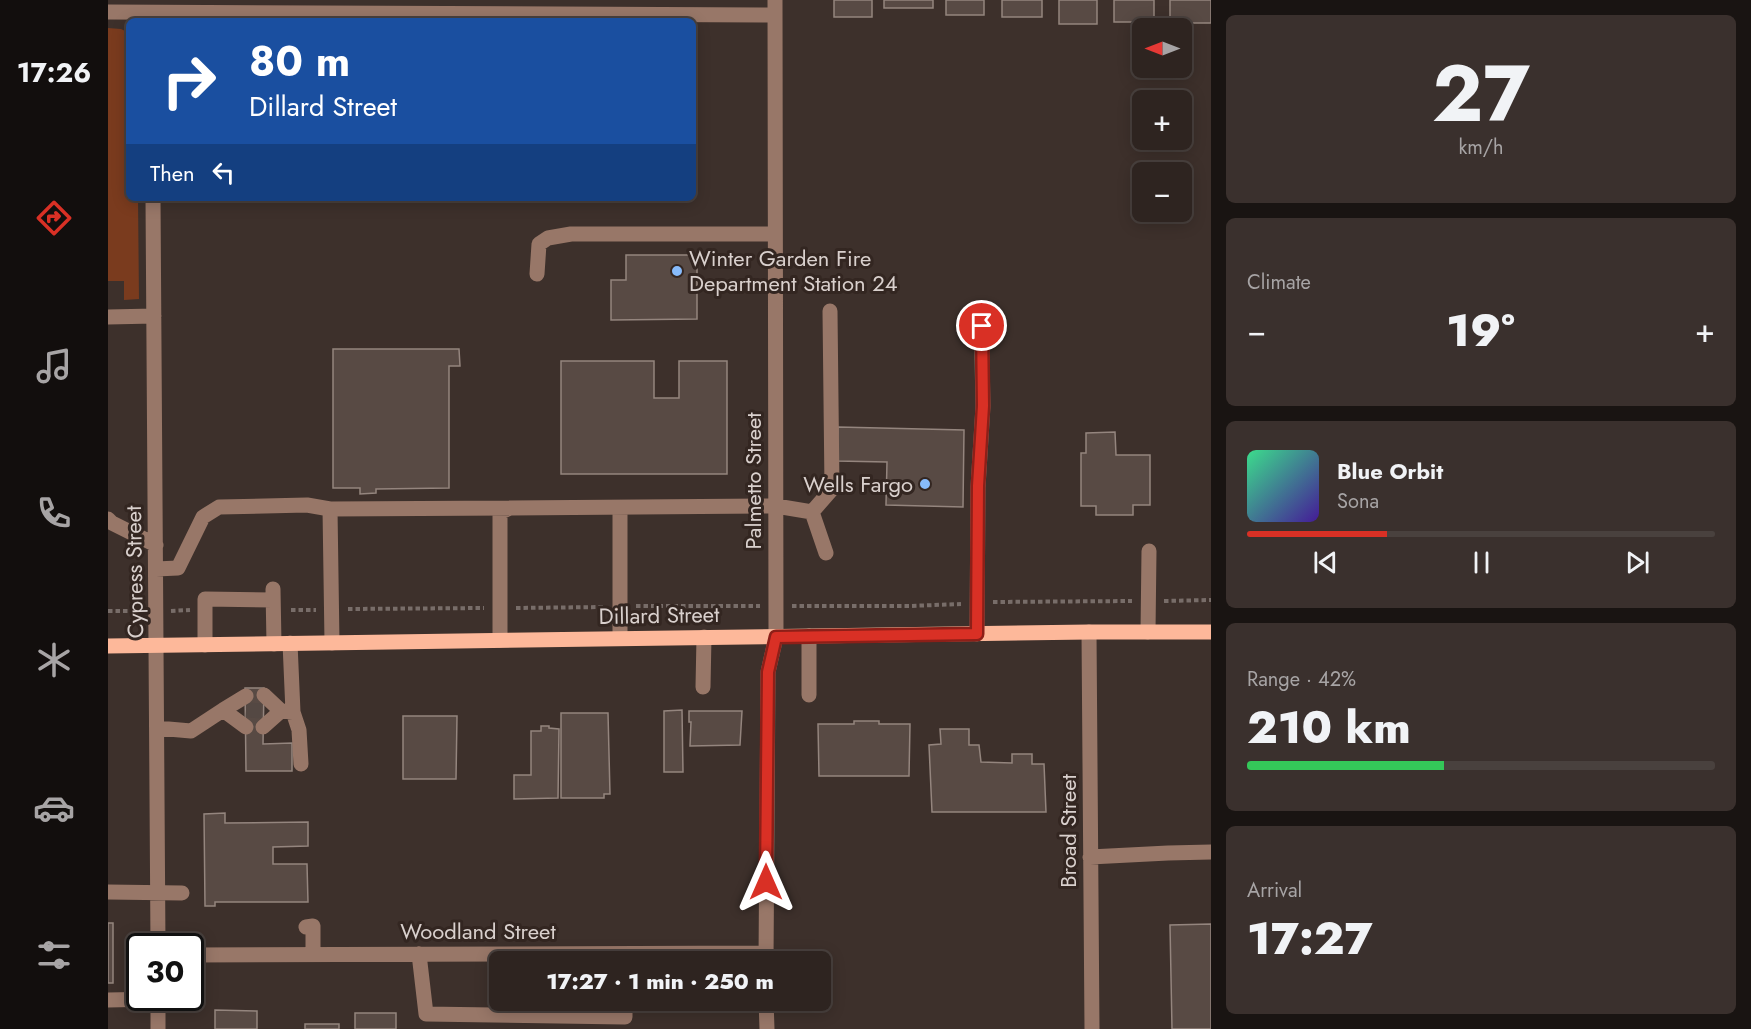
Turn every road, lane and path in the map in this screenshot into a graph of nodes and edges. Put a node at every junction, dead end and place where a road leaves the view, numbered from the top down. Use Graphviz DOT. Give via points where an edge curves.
graph roads {
  1 [pos="775,8"];
  2 [pos="152,11"];
  3 [pos="108,12"];
  4 [pos="153,201"];
  5 [pos="775,234"];
  6 [pos="537,274"];
  7 [pos="981,308"];
  8 [pos="830,311"];
  9 [pos="154,316"];
  10 [pos="108,317"];
  11 [pos="776,506"];
  12 [pos="510,508"];
  13 [pos="620,508"];
  14 [pos="330,509"];
  15 [pos="812,512"];
  16 [pos="108,519"];
  17 [pos="156,545"];
  18 [pos="1149,551"];
  19 [pos="826,553"];
  20 [pos="156,569"];
  21 [pos="273,600"];
  22 [pos="1211,600"];
  23 [pos="1148,601"];
  24 [pos="978,603"];
  25 [pos="620,606"];
  26 [pos="776,606"];
  27 [pos="500,608"];
  28 [pos="332,609"];
  29 [pos="205,610"];
  30 [pos="108,611"];
  31 [pos="156,611"];
  32 [pos="1089,632"];
  33 [pos="1148,632"];
  34 [pos="1211,632"];
  35 [pos="977,634"];
  36 [pos="809,636"];
  37 [pos="704,637"];
  38 [pos="776,637"];
  39 [pos="620,638"];
  40 [pos="500,640"];
  41 [pos="332,643"];
  42 [pos="274,644"];
  43 [pos="290,644"];
  44 [pos="157,645"];
  45 [pos="205,645"];
  46 [pos="108,646"];
  47 [pos="703,687"];
  48 [pos="809,695"];
  49 [pos="246,703"];
  50 [pos="264,703"];
  51 [pos="223,710"];
  52 [pos="287,712"];
  53 [pos="246,727"];
  54 [pos="263,727"];
  55 [pos="157,728"];
  56 [pos="301,764"];
  57 [pos="1211,852"];
  58 [pos="1090,857"];
  59 [pos="108,892"];
  60 [pos="158,893"];
  61 [pos="182,893"];
  62 [pos="306,927"];
  63 [pos="158,933"];
  64 [pos="766,951"];
  65 [pos="313,954"];
  66 [pos="419,954"];
  67 [pos="204,955"];
  68 [pos="489,955"];
  69 [pos="126,999"];
  70 [pos="108,1000"];
  71 [pos="158,1011"];
  72 [pos="625,1011"];
  73 [pos="766,1011"];
  74 [pos="158,1029"];
  75 [pos="767,1029"];
  76 [pos="1092,1029"];
  1 -- 2 [label="street"];
  1 -- 5 [label="street, Palmetto Street"];
  2 -- 3 [label="street"];
  4 -- 9 [label="street, Cypress Street"];
  5 -- 6 [label="street" via="571,234 548,238 539,244"];
  5 -- 11 [label="street, Palmetto Street"];
  7 -- 24 [label="street"];
  8 -- 15 [label="street" via="832,489"];
  9 -- 10 [label="street"];
  9 -- 17 [label="street, Cypress Street"];
  11 -- 13 [label="street"];
  11 -- 15 [label="street"];
  11 -- 26 [label="street, Palmetto Street"];
  12 -- 13 [label="street"];
  12 -- 14 [label="street"];
  12 -- 27 [label="street" via="500,516"];
  13 -- 25 [label="street"];
  14 -- 20 [label="street" via="307,505 219,507 203,517 178,568"];
  14 -- 28 [label="street"];
  15 -- 19 [label="street"];
  16 -- 17 [label="street"];
  17 -- 20 [label="street, Cypress Street"];
  18 -- 23 [label="street"];
  20 -- 31 [label="street, Cypress Street"];
  21 -- 28 [label="path"];
  21 -- 29 [label="street" via="204,600"];
  21 -- 42 [label="street"];
  22 -- 23 [label="path"];
  23 -- 24 [label="path"];
  23 -- 33 [label="street"];
  24 -- 26 [label="path"];
  24 -- 35 [label="street"];
  25 -- 26 [label="path"];
  25 -- 27 [label="path"];
  25 -- 39 [label="street"];
  26 -- 38 [label="street, Palmetto Street"];
  27 -- 28 [label="path"];
  27 -- 40 [label="street"];
  28 -- 41 [label="street"];
  29 -- 31 [label="path"];
  29 -- 45 [label="street"];
  30 -- 31 [label="path"];
  31 -- 44 [label="street, Cypress Street"];
  32 -- 33 [label="main road, Dillard Street"];
  32 -- 35 [label="main road, Dillard Street"];
  32 -- 58 [label="street, Broad Street"];
  33 -- 34 [label="main road, Dillard Street"];
  35 -- 36 [label="main road, Dillard Street"];
  36 -- 38 [label="main road, Dillard Street"];
  36 -- 48 [label="street"];
  37 -- 38 [label="main road, Dillard Street"];
  37 -- 39 [label="main road, Dillard Street"];
  37 -- 47 [label="street"];
  38 -- 64 [label="street, Palmetto Street" via="768,672"];
  39 -- 40 [label="main road, Dillard Street"];
  40 -- 41 [label="main road, Dillard Street"];
  41 -- 43 [label="main road, Dillard Street"];
  42 -- 43 [label="main road, Dillard Street"];
  42 -- 45 [label="main road, Dillard Street"];
  43 -- 52 [label="street"];
  44 -- 45 [label="main road, Dillard Street"];
  44 -- 46 [label="main road, Dillard Street"];
  44 -- 55 [label="street, Cypress Street"];
  49 -- 51 [label="street"];
  50 -- 52 [label="street"];
  51 -- 53 [label="street"];
  51 -- 55 [label="street" via="191,731"];
  52 -- 54 [label="street"];
  52 -- 56 [label="street" via="299,730"];
  55 -- 60 [label="street, Cypress Street"];
  57 -- 58 [label="street"];
  58 -- 76 [label="street, Broad Street"];
  59 -- 60 [label="street"];
  60 -- 61 [label="street"];
  60 -- 63 [label="street, Cypress Street"];
  62 -- 65 [label="street" via="313,926"];
  65 -- 66 [label="street, Woodland Street"];
  65 -- 67 [label="street, Woodland Street"];
  66 -- 68 [label="street, Woodland Street"];
  66 -- 72 [label="street" via="426,1014 625,1017"];
  69 -- 70 [label="street"];
  71 -- 74 [label="street"];
  73 -- 75 [label="street"];
}
